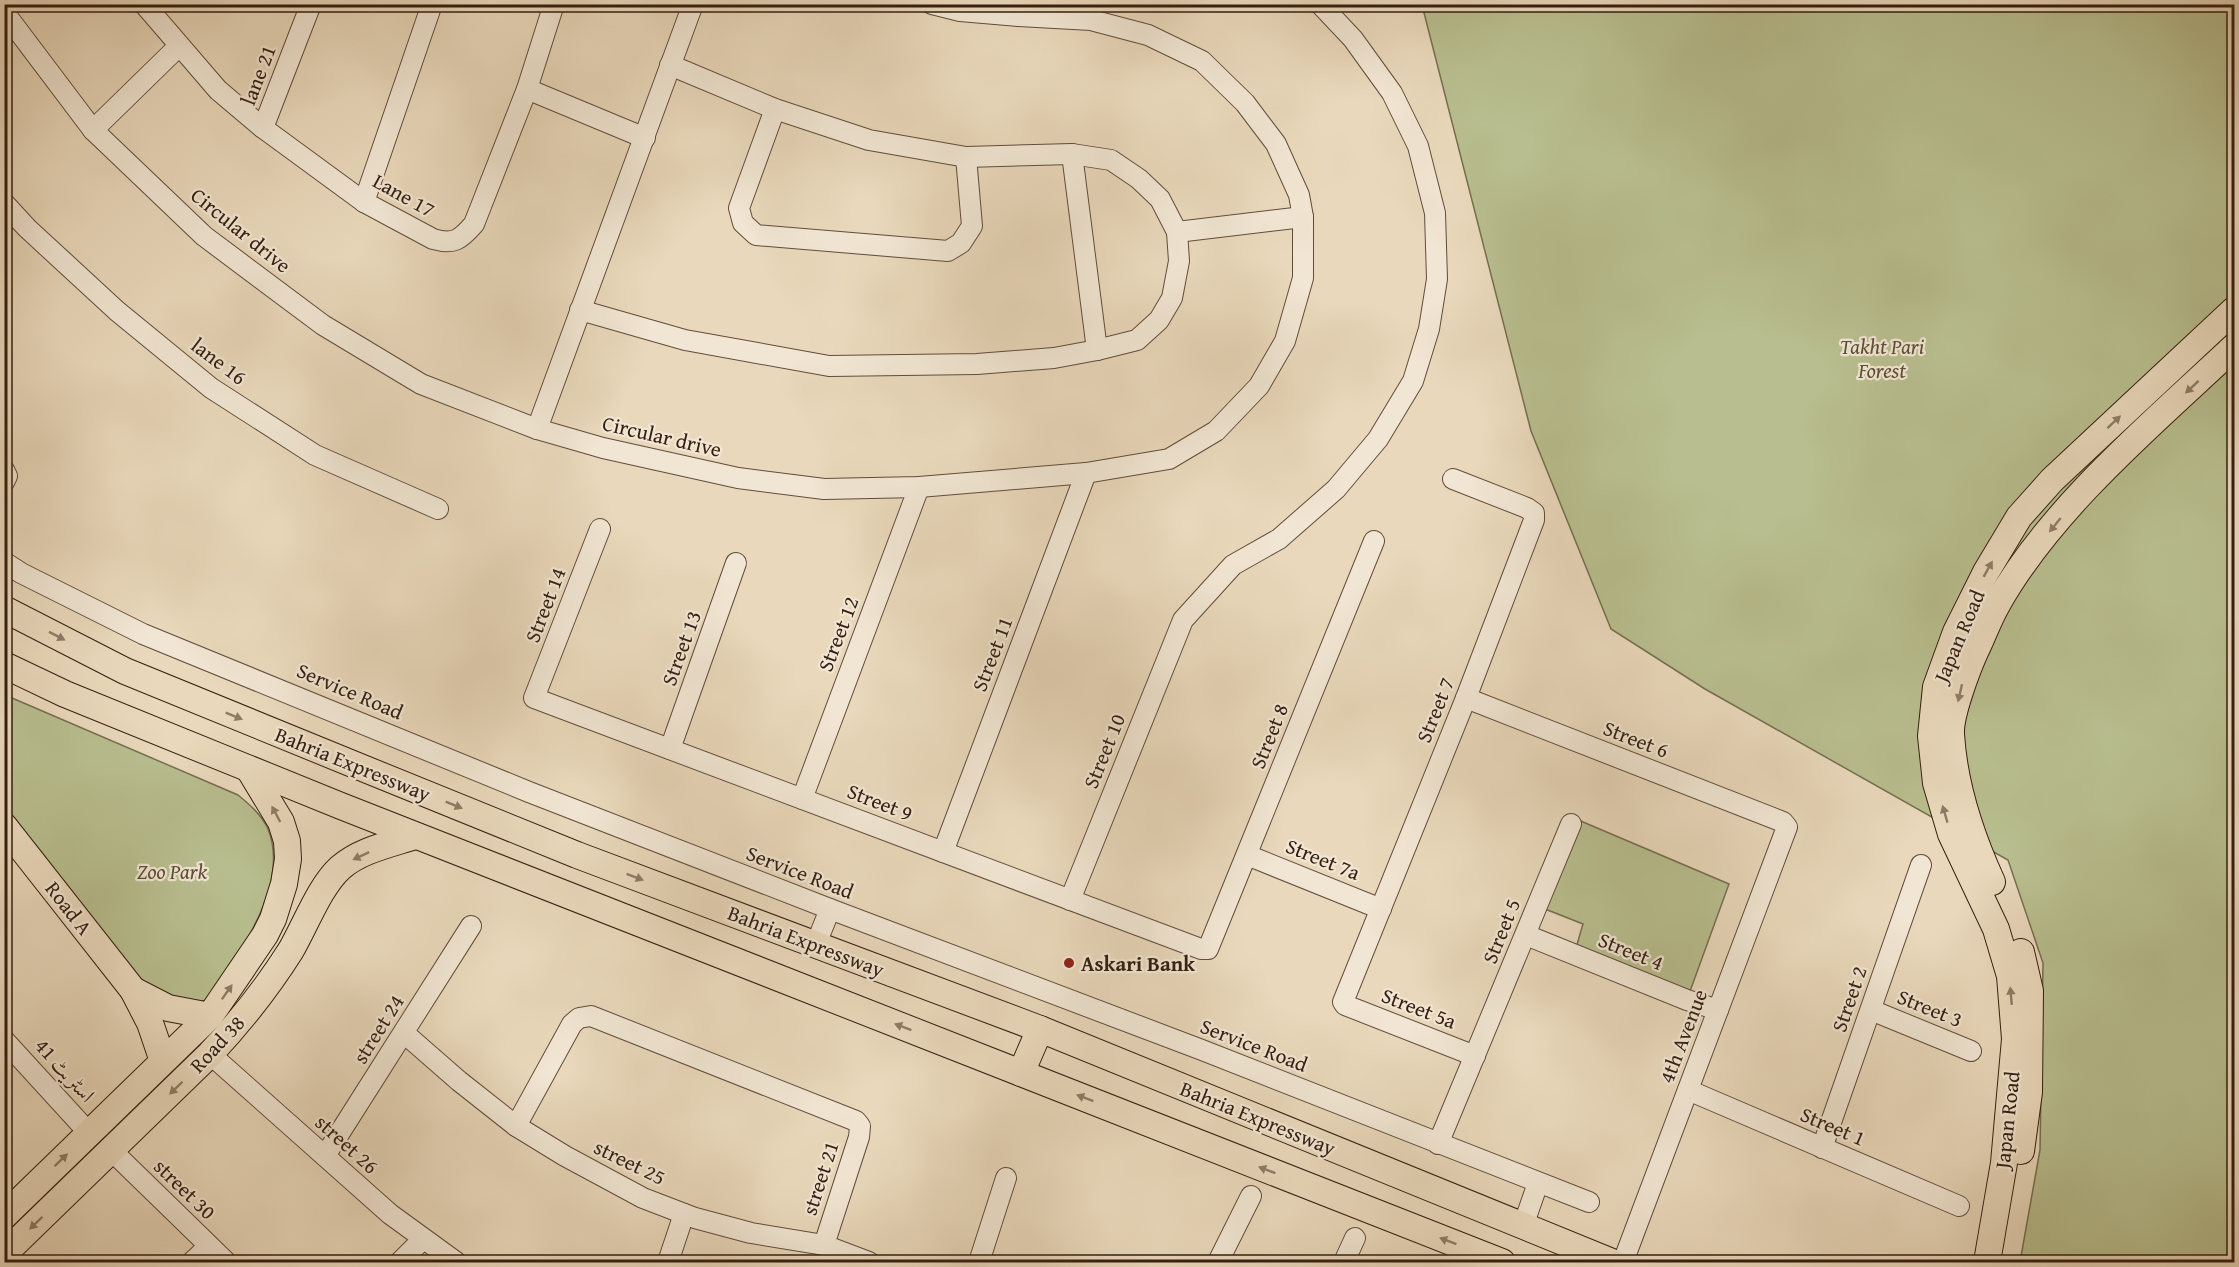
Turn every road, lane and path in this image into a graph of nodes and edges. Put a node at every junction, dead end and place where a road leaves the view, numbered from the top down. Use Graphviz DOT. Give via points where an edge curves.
graph roads {
  1 [pos="144,4"];
  2 [pos="432,4"];
  3 [pos="554,4"];
  4 [pos="693,4"];
  5 [pos="932,4"];
  6 [pos="1320,4"];
  7 [pos="308,6"];
  8 [pos="1020,10"];
  9 [pos="4,12"];
  10 [pos="179,46"];
  11 [pos="670,65"];
  12 [pos="527,89"];
  13 [pos="775,109"];
  14 [pos="263,128"];
  15 [pos="93,130"];
  16 [pos="645,138"];
  17 [pos="1072,154"];
  18 [pos="966,156"];
  19 [pos="364,202"];
  20 [pos="4,203"];
  21 [pos="1303,217"];
  22 [pos="1177,232"];
  23 [pos="580,310"];
  24 [pos="2235,310"];
  25 [pos="2235,346"];
  26 [pos="1098,350"];
  27 [pos="537,429"];
  28 [pos="4,470"];
  29 [pos="1086,473"];
  30 [pos="1453,479"];
  31 [pos="4,482"];
  32 [pos="919,487"];
  33 [pos="438,509"];
  34 [pos="600,529"];
  35 [pos="1374,541"];
  36 [pos="4,562"];
  37 [pos="736,563"];
  38 [pos="4,609"];
  39 [pos="4,665"];
  40 [pos="534,698"];
  41 [pos="1466,698"];
  42 [pos="670,749"];
  43 [pos="249,769"];
  44 [pos="802,799"];
  45 [pos="1571,824"];
  46 [pos="4,826"];
  47 [pos="1787,827"];
  48 [pos="416,836"];
  49 [pos="942,852"];
  50 [pos="1247,855"];
  51 [pos="1921,865"];
  52 [pos="1070,900"];
  53 [pos="830,909"];
  54 [pos="1381,909"];
  55 [pos="471,926"];
  56 [pos="1526,935"];
  57 [pos="816,944"];
  58 [pos="1208,949"];
  59 [pos="134,990"];
  60 [pos="1344,1005"];
  61 [pos="1718,1010"];
  62 [pos="1871,1010"];
  63 [pos="210,1016"];
  64 [pos="1040,1029"];
  65 [pos="404,1034"];
  66 [pos="4,1040"];
  67 [pos="1971,1051"];
  68 [pos="210,1054"];
  69 [pos="1475,1056"];
  70 [pos="163,1061"];
  71 [pos="1021,1073"];
  72 [pos="1688,1090"];
  73 [pos="516,1126"];
  74 [pos="89,1133"];
  75 [pos="1438,1144"];
  76 [pos="1822,1148"];
  77 [pos="111,1150"];
  78 [pos="325,1156"];
  79 [pos="1006,1179"];
  80 [pos="1538,1183"];
  81 [pos="1251,1196"];
  82 [pos="1589,1203"];
  83 [pos="1959,1206"];
  84 [pos="684,1214"];
  85 [pos="4,1216"];
  86 [pos="1523,1226"];
  87 [pos="1355,1238"];
  88 [pos="423,1239"];
  89 [pos="824,1245"];
  90 [pos="209,1246"];
  91 [pos="4,1254"];
  92 [pos="192,1263"];
  93 [pos="226,1263"];
  94 [pos="400,1263"];
  95 [pos="456,1263"];
  96 [pos="668,1263"];
  97 [pos="869,1263"];
  98 [pos="979,1263"];
  99 [pos="1218,1263"];
  100 [pos="1344,1263"];
  101 [pos="1502,1263"];
  102 [pos="1612,1263"];
  103 [pos="1623,1263"];
  104 [pos="1987,1263"];
  105 [pos="2002,1263"];
  1 -- 10 [label="street, Lane 17"];
  2 -- 19 [label="street"];
  3 -- 12 [label="street, Lane 17"];
  4 -- 11 [label="street"];
  5 -- 8 [label="street, Circular drive" via="960,11"];
  6 -- 52 [label="street, Street 10" via="1353,39 1392,93 1418,146 1435,213 1437,279 1429,329 1413,381 1378,439 1336,489 1280,539 1233,565 1183,620"];
  7 -- 14 [label="street, lane 21"];
  8 -- 21 [label="street, Circular drive" via="1091,20 1148,35 1202,61 1245,103 1276,144 1299,195"];
  9 -- 15 [label="street, Circular drive"];
  10 -- 14 [label="street, Lane 17" via="218,90"];
  10 -- 15 [label="street"];
  11 -- 13 [label="street"];
  11 -- 16 [label="street"];
  12 -- 16 [label="street"];
  12 -- 19 [label="street, Lane 17" via="474,224 460,239 433,239"];
  13 -- 18 [label="street" via="869,140"];
  13 -- 18 [label="street" via="739,208 743,223 756,236 948,251 961,243 972,226"];
  14 -- 19 [label="street, Lane 17"];
  15 -- 27 [label="street, Circular drive" via="204,236 323,326 420,384"];
  16 -- 23 [label="street"];
  17 -- 18 [label="street"];
  17 -- 22 [label="street" via="1111,160 1139,179 1160,199"];
  17 -- 26 [label="street"];
  20 -- 33 [label="street, lane 16" via="117,311 211,388 315,455"];
  21 -- 22 [label="street"];
  21 -- 29 [label="street, Circular drive" via="1303,278 1285,341 1259,386 1216,431 1169,459"];
  22 -- 26 [label="street" via="1176,280 1172,298 1159,320 1137,340"];
  23 -- 26 [label="street" via="685,340 829,366 977,364"];
  23 -- 27 [label="street"];
  104 -- 24 [label="main road, Japan Road, one-way" via="2004,1163 2015,1039 2010,976 1996,929 1951,834 1936,783 1931,736 1936,687 1961,622 2019,517 2052,480"];
  25 -- 105 [label="main road, Japan Road, one-way" via="2066,511 1998,603 1964,675 1951,732 1962,805 2017,938 2030,991 2029,1092"];
  27 -- 32 [label="street, Circular drive" via="738,478 824,489"];
  28 -- 31 [label="street"];
  29 -- 32 [label="street, Circular drive"];
  29 -- 49 [label="street, Street 11"];
  30 -- 41 [label="street, Street 7" via="1534,513"];
  32 -- 44 [label="street, Street 12"];
  34 -- 40 [label="street, Street 14"];
  35 -- 50 [label="street, Street 8"];
  36 -- 53 [label="street, Service Road" via="143,634 529,792"];
  37 -- 42 [label="street, Street 13"];
  38 -- 57 [label="main road, Bahria Expressway, one-way" via="125,671 577,855"];
  39 -- 43 [label="main road, Bahria Expressway"];
  40 -- 42 [label="street, Street 9"];
  41 -- 47 [label="street, Street 6" via="1783,822"];
  41 -- 54 [label="street, Street 7"];
  42 -- 44 [label="street, Street 9"];
  43 -- 48 [label="main road, Bahria Expressway"];
  63 -- 43 [label="main road, Road 38, one-way" via="273,919 288,859 281,822"];
  44 -- 49 [label="street, Street 9"];
  45 -- 56 [label="street, Street 5"];
  46 -- 59 [label="main road, Road A"];
  47 -- 61 [label="street, 4th Avenue"];
  48 -- 68 [label="main road, Road 38, one-way" via="358,856 341,867 270,982"];
  71 -- 48 [label="main road, Bahria Expressway, one-way"];
  49 -- 52 [label="street, Street 9"];
  50 -- 54 [label="street, Street 7a"];
  50 -- 58 [label="street, Street 8"];
  51 -- 62 [label="street, Street 2"];
  52 -- 58 [label="street, Street 9"];
  53 -- 57 [label="street"];
  53 -- 75 [label="street, Service Road"];
  54 -- 60 [label="street, Street 7"];
  55 -- 65 [label="street, street 24"];
  56 -- 61 [label="street, Street 4"];
  56 -- 69 [label="street, Street 5"];
  57 -- 64 [label="main road, Bahria Expressway"];
  59 -- 63 [label="main road" via="168,1008"];
  59 -- 70 [label="main road"];
  60 -- 69 [label="street, Street 5a"];
  61 -- 72 [label="street, 4th Avenue"];
  62 -- 67 [label="street, Street 3"];
  62 -- 76 [label="street, Street 2"];
  63 -- 70 [label="main road, Road 38"];
  64 -- 71 [label="main road"];
  64 -- 86 [label="main road, Bahria Expressway"];
  65 -- 73 [label="street, street 25"];
  65 -- 78 [label="street, street 24"];
  66 -- 74 [label="street, اسٹریٹ 41"];
  68 -- 77 [label="main road, Road 38, one-way"];
  68 -- 78 [label="street, street 26"];
  69 -- 75 [label="street, Street 5"];
  70 -- 74 [label="main road, Road 38"];
  101 -- 71 [label="main road, Bahria Expressway, one-way"];
  72 -- 76 [label="street, Street 1"];
  72 -- 103 [label="street, 4th Avenue"];
  73 -- 84 [label="street, street 25" via="643,1198"];
  73 -- 89 [label="street, street 21" via="572,1024 591,1016 850,1118 860,1126"];
  85 -- 74 [label="main road, Road 38, one-way"];
  75 -- 80 [label="street, Service Road"];
  76 -- 83 [label="street, Street 1"];
  77 -- 90 [label="street, street 30"];
  77 -- 91 [label="main road, Road 38, one-way"];
  78 -- 88 [label="street, street 26"];
  79 -- 98 [label="street"];
  80 -- 82 [label="street, Service Road"];
  80 -- 86 [label="street"];
  81 -- 99 [label="street"];
  84 -- 89 [label="street, street 25" via="751,1233"];
  84 -- 96 [label="street"];
  86 -- 102 [label="main road, Bahria Expressway"];
  87 -- 100 [label="street"];
  88 -- 94 [label="street"];
  88 -- 95 [label="street, street 26"];
  89 -- 97 [label="street, street 25"];
  90 -- 92 [label="street"];
  90 -- 93 [label="street, street 30"];
}
